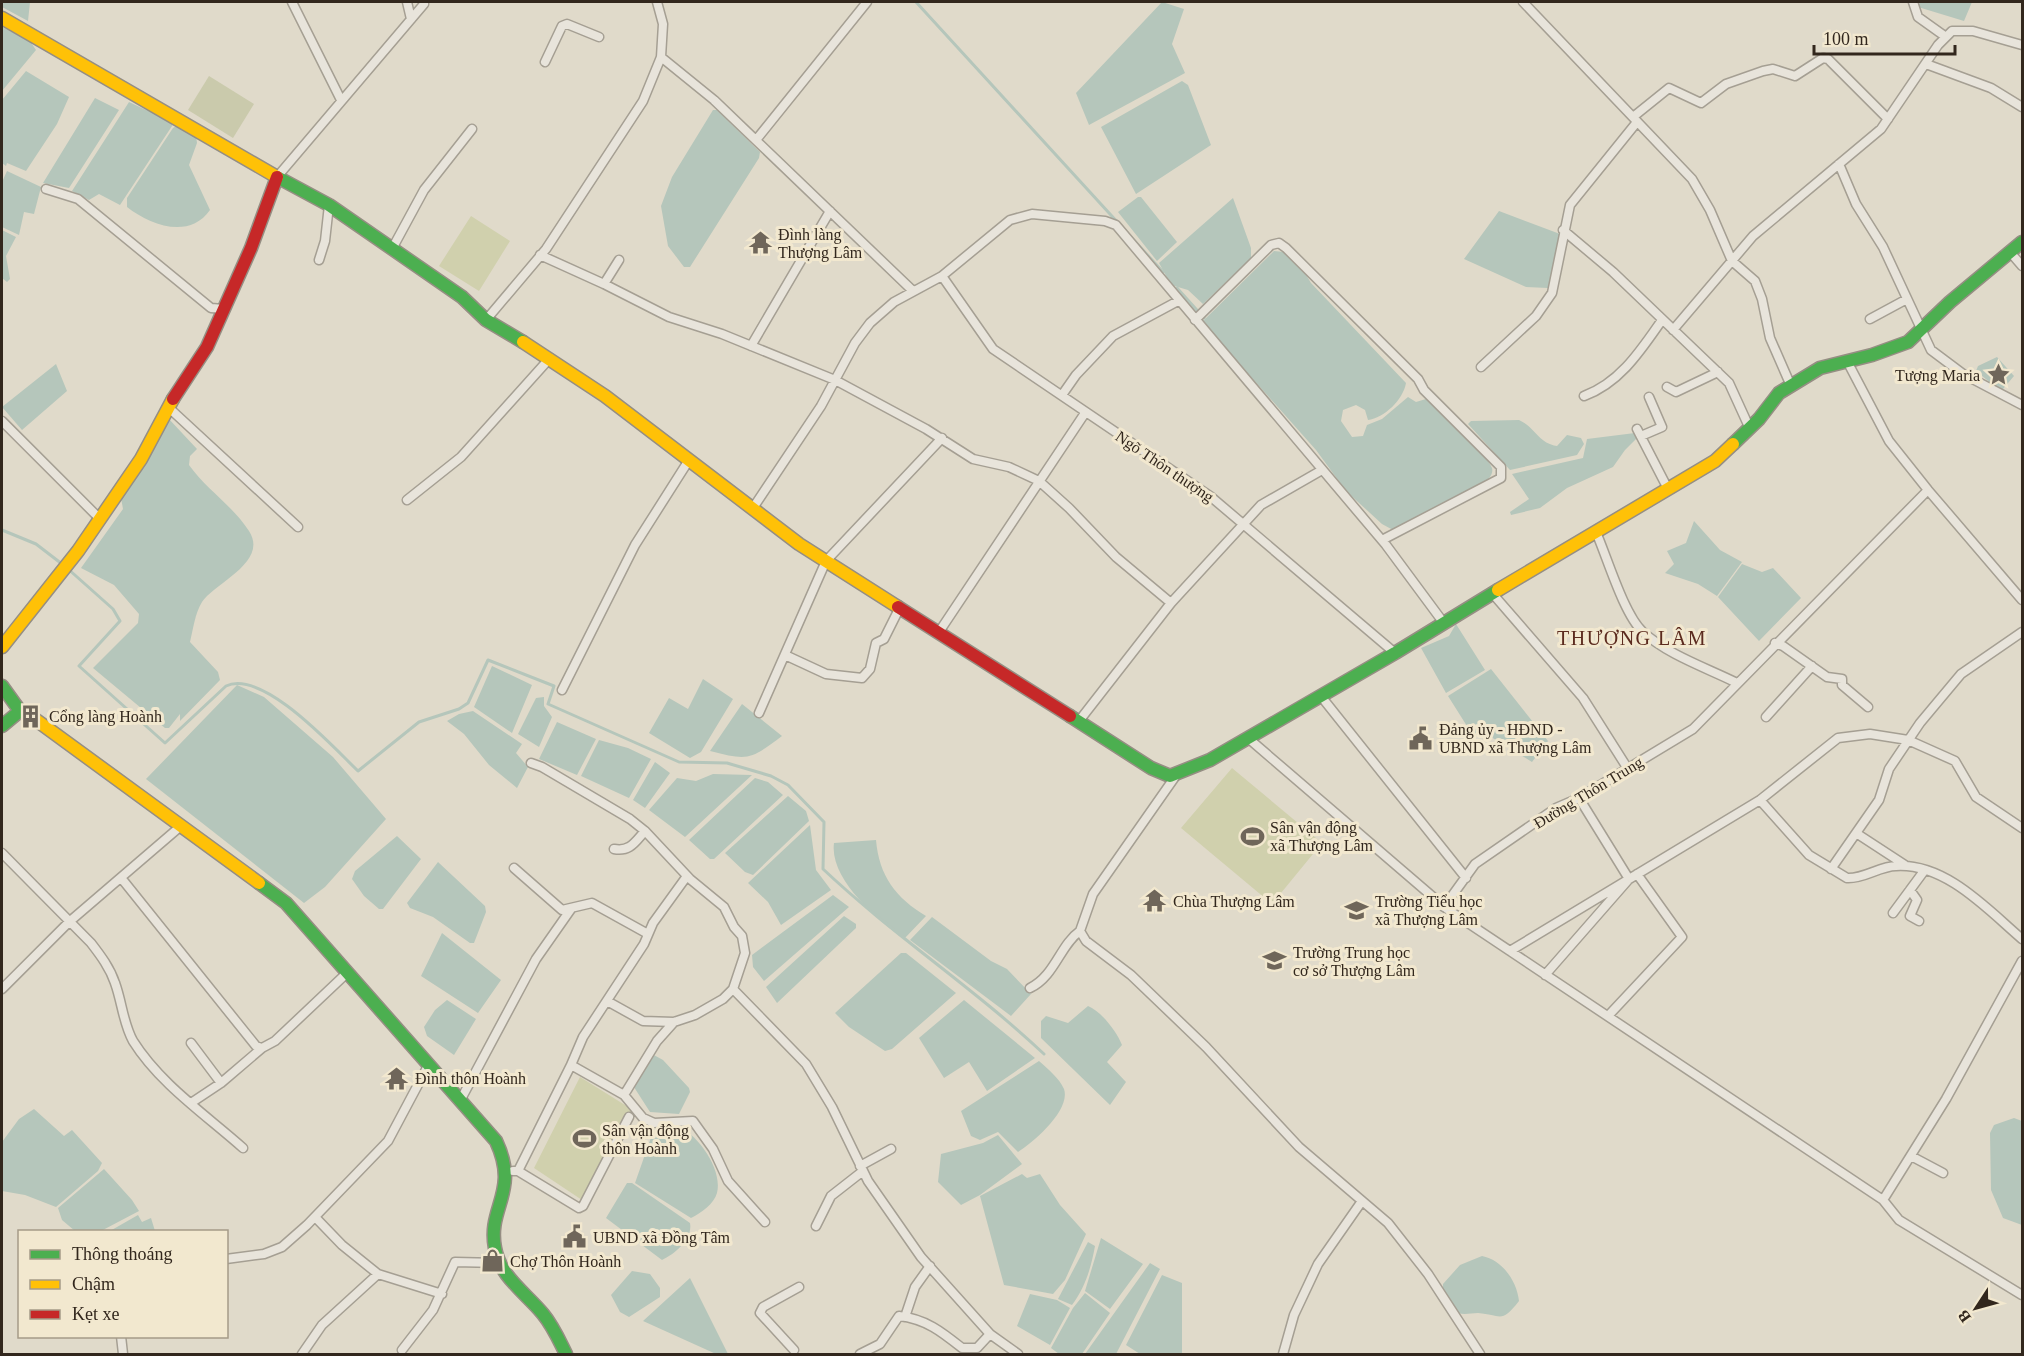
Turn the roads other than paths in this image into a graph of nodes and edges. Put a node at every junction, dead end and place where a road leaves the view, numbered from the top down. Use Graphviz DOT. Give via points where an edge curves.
graph roads {
  1 [pos="292,2"];
  2 [pos="407,2"];
  3 [pos="657,2"];
  4 [pos="867,2"];
  5 [pos="1523,2"];
  6 [pos="1913,2"];
  7 [pos="424,4"];
  8 [pos="2,18"];
  9 [pos="411,19"];
  10 [pos="599,37"];
  11 [pos="1946,37"];
  12 [pos="2022,45"];
  13 [pos="661,57"];
  14 [pos="545,62"];
  15 [pos="1926,64"];
  16 [pos="341,100"];
  17 [pos="2022,107"];
  18 [pos="1888,119"];
  19 [pos="1635,120"];
  20 [pos="472,129"];
  21 [pos="756,140"];
  22 [pos="1839,164"];
  23 [pos="277,177"];
  24 [pos="46,189"];
  25 [pos="328,205"];
  26 [pos="830,211"];
  27 [pos="1563,230"];
  28 [pos="2022,242"];
  29 [pos="392,249"];
  30 [pos="2010,252"];
  31 [pos="540,255"];
  32 [pos="319,260"];
  33 [pos="619,260"];
  34 [pos="1732,261"];
  35 [pos="2022,266"];
  36 [pos="942,276"];
  37 [pos="604,284"];
  38 [pos="913,291"];
  39 [pos="1907,299"];
  40 [pos="1178,301"];
  41 [pos="224,309"];
  42 [pos="1870,319"];
  43 [pos="486,320"];
  44 [pos="1195,320"];
  45 [pos="1662,320"];
  46 [pos="1672,330"];
  47 [pos="1921,330"];
  48 [pos="751,346"];
  49 [pos="550,358"];
  50 [pos="1846,361"];
  51 [pos="1482,367"];
  52 [pos="1719,372"];
  53 [pos="835,380"];
  54 [pos="1791,386"];
  55 [pos="1667,387"];
  56 [pos="1062,394"];
  57 [pos="1584,396"];
  58 [pos="1649,398"];
  59 [pos="2022,405"];
  60 [pos="168,407"];
  61 [pos="1085,413"];
  62 [pos="2,421"];
  63 [pos="1750,429"];
  64 [pos="942,438"];
  65 [pos="689,460"];
  66 [pos="1322,470"];
  67 [pos="1039,481"];
  68 [pos="1668,489"];
  69 [pos="1928,490"];
  70 [pos="407,500"];
  71 [pos="753,508"];
  72 [pos="100,519"];
  73 [pos="1245,525"];
  74 [pos="297,527"];
  75 [pos="1596,532"];
  76 [pos="1382,540"];
  77 [pos="826,561"];
  78 [pos="1492,593"];
  79 [pos="2022,600"];
  80 [pos="1172,603"];
  81 [pos="900,607"];
  82 [pos="1443,622"];
  83 [pos="939,632"];
  84 [pos="2022,632"];
  85 [pos="1776,643"];
  86 [pos="2,647"];
  87 [pos="1395,654"];
  88 [pos="785,655"];
  89 [pos="1812,666"];
  90 [pos="1737,683"];
  91 [pos="2,686"];
  92 [pos="562,690"];
  93 [pos="1320,695"];
  94 [pos="1868,707"];
  95 [pos="759,713"];
  96 [pos="27,715"];
  97 [pos="1766,717"];
  98 [pos="1079,722"];
  99 [pos="2,726"];
  100 [pos="1248,738"];
  101 [pos="1908,740"];
  102 [pos="531,763"];
  103 [pos="1628,769"];
  104 [pos="1177,774"];
  105 [pos="1579,798"];
  106 [pos="1760,800"];
  107 [pos="182,825"];
  108 [pos="2022,828"];
  109 [pos="645,831"];
  110 [pos="1856,833"];
  111 [pos="614,849"];
  112 [pos="2,853"];
  113 [pos="1906,865"];
  114 [pos="514,868"];
  115 [pos="1831,869"];
  116 [pos="1924,871"];
  117 [pos="687,876"];
  118 [pos="1633,876"];
  119 [pos="1466,878"];
  120 [pos="122,879"];
  121 [pos="1910,890"];
  122 [pos="1444,907"];
  123 [pos="571,909"];
  124 [pos="1893,913"];
  125 [pos="1919,921"];
  126 [pos="69,922"];
  127 [pos="1080,931"];
  128 [pos="648,934"];
  129 [pos="2022,939"];
  130 [pos="1510,951"];
  131 [pos="2022,961"];
  132 [pos="348,972"];
  133 [pos="1545,975"];
  134 [pos="733,988"];
  135 [pos="1030,988"];
  136 [pos="2,989"];
  137 [pos="607,1001"];
  138 [pos="1608,1016"];
  139 [pos="674,1022"];
  140 [pos="190,1043"];
  141 [pos="262,1048"];
  142 [pos="429,1064"];
  143 [pos="572,1065"];
  144 [pos="221,1083"];
  145 [pos="624,1095"];
  146 [pos="460,1101"];
  147 [pos="191,1103"];
  148 [pos="629,1117"];
  149 [pos="243,1148"];
  150 [pos="891,1149"];
  151 [pos="1911,1156"];
  152 [pos="862,1168"];
  153 [pos="513,1171"];
  154 [pos="1943,1173"];
  155 [pos="1883,1200"];
  156 [pos="1362,1201"];
  157 [pos="315,1217"];
  158 [pos="765,1222"];
  159 [pos="816,1226"];
  160 [pos="228,1259"];
  161 [pos="499,1263"];
  162 [pos="930,1266"];
  163 [pos="378,1274"];
  164 [pos="799,1287"];
  165 [pos="442,1294"];
  166 [pos="2022,1295"];
  167 [pos="905,1317"];
  168 [pos="990,1334"];
  169 [pos="121,1338"];
  170 [pos="870,1346"];
  171 [pos="402,1350"];
  172 [pos="794,1350"];
  173 [pos="123,1354"];
  174 [pos="302,1354"];
  175 [pos="566,1354"];
  176 [pos="860,1354"];
  177 [pos="881,1354"];
  178 [pos="1018,1354"];
  179 [pos="1283,1354"];
  180 [pos="1480,1354"];
  1 -- 16 [label="street"];
  2 -- 9 [label="street"];
  3 -- 13 [label="street" via="663,24"];
  4 -- 21 [label="street"];
  5 -- 19 [label="street"];
  6 -- 11 [label="street" via="1918,16"];
  7 -- 9 [label="street"];
  8 -- 23 [label="street"];
  9 -- 16 [label="street"];
  10 -- 14 [label="street" via="567,24 562,26"];
  11 -- 12 [label="street" via="1952,31 1973,31"];
  11 -- 15 [label="street"];
  13 -- 21 [label="street"];
  13 -- 31 [label="street" via="643,101"];
  15 -- 17 [label="street" via="1991,88"];
  15 -- 18 [label="street"];
  16 -- 23 [label="street"];
  18 -- 19 [label="street" via="1823,58 1795,76 1773,69 1734,80 1701,103 1669,88"];
  18 -- 22 [label="street"];
  19 -- 27 [label="street" via="1570,205"];
  19 -- 34 [label="street" via="1692,179"];
  20 -- 29 [label="street" via="424,190"];
  21 -- 26 [label="street"];
  22 -- 34 [label="street" via="1753,236"];
  22 -- 39 [label="street"];
  23 -- 25 [label="street"];
  23 -- 41 [label="street"];
  24 -- 41 [label="street" via="78,199 211,309"];
  25 -- 29 [label="street"];
  25 -- 32 [label="street"];
  26 -- 38 [label="street"];
  26 -- 48 [label="street"];
  27 -- 45 [label="street"];
  27 -- 51 [label="street" via="1552,293 1534,317"];
  28 -- 30 [label="street"];
  29 -- 43 [label="street" via="462,297"];
  30 -- 35 [label="street"];
  30 -- 47 [label="street"];
  31 -- 37 [label="street"];
  31 -- 43 [label="street"];
  33 -- 37 [label="street"];
  34 -- 46 [label="street"];
  34 -- 54 [label="street" via="1755,281 1770,338"];
  36 -- 38 [label="street"];
  36 -- 40 [label="street" via="1010,220 1032,214 1105,221 1116,225"];
  36 -- 56 [label="street, Ngõ Thôn thượng" via="993,349"];
  37 -- 48 [label="street" via="669,317"];
  38 -- 53 [label="street" via="870,323"];
  39 -- 42 [label="street"];
  39 -- 47 [label="street"];
  40 -- 44 [label="street"];
  40 -- 56 [label="street" via="1113,336"];
  41 -- 60 [label="street" via="207,347"];
  43 -- 49 [label="street"];
  44 -- 66 [label="street"];
  44 -- 76 [label="street" via="1270,245 1279,243 1501,467 1501,478"];
  45 -- 46 [label="street"];
  45 -- 57 [label="street" via="1612,381"];
  46 -- 52 [label="street"];
  47 -- 50 [label="street" via="1908,342"];
  47 -- 59 [label="street" via="1931,350 1941,358"];
  48 -- 53 [label="street"];
  49 -- 65 [label="street"];
  49 -- 70 [label="street" via="461,457"];
  50 -- 54 [label="street" via="1820,368"];
  50 -- 69 [label="street" via="1889,441"];
  52 -- 55 [label="street" via="1676,392"];
  52 -- 63 [label="street" via="1729,383"];
  53 -- 64 [label="street"];
  53 -- 71 [label="street"];
  54 -- 63 [label="street" via="1779,393"];
  56 -- 61 [label="street, Ngõ Thôn thượng"];
  58 -- 68 [label="street" via="1662,427 1639,432"];
  60 -- 72 [label="street" via="141,459"];
  60 -- 74 [label="street"];
  61 -- 67 [label="street"];
  61 -- 73 [label="street, Ngõ Thôn thượng" via="1210,496"];
  62 -- 72 [label="street"];
  63 -- 68 [label="street" via="1715,461"];
  64 -- 67 [label="street" via="974,459 1009,467"];
  64 -- 77 [label="street"];
  65 -- 71 [label="street"];
  65 -- 92 [label="street" via="635,545"];
  66 -- 73 [label="street" via="1261,505"];
  66 -- 76 [label="street"];
  67 -- 80 [label="street" via="1116,557"];
  67 -- 83 [label="street"];
  68 -- 75 [label="street"];
  69 -- 79 [label="street"];
  69 -- 85 [label="street, Đường Thôn Trung"];
  71 -- 77 [label="street"];
  72 -- 86 [label="street"];
  73 -- 80 [label="street"];
  73 -- 87 [label="street, Ngõ Thôn thượng"];
  75 -- 78 [label="street"];
  75 -- 90 [label="street" via="1632,618 1643,632"];
  76 -- 82 [label="street"];
  77 -- 81 [label="street"];
  77 -- 88 [label="street"];
  78 -- 82 [label="street"];
  78 -- 103 [label="street" via="1583,698"];
  80 -- 98 [label="street"];
  81 -- 83 [label="street"];
  81 -- 88 [label="street" via="884,639 876,643 870,669 862,678 826,674"];
  82 -- 87 [label="street"];
  83 -- 98 [label="street"];
  84 -- 101 [label="street" via="1961,674"];
  85 -- 89 [label="street"];
  85 -- 90 [label="street, Đường Thôn Trung"];
  87 -- 93 [label="street"];
  88 -- 95 [label="street"];
  89 -- 94 [label="street" via="1827,677 1842,679 1842,685"];
  89 -- 97 [label="street"];
  90 -- 103 [label="street, Đường Thôn Trung" via="1693,729"];
  91 -- 96 [label="street"];
  93 -- 100 [label="street"];
  93 -- 119 [label="street"];
  96 -- 99 [label="street"];
  96 -- 107 [label="street"];
  98 -- 104 [label="street" via="1151,768 1170,776"];
  100 -- 104 [label="street"];
  100 -- 122 [label="street"];
  101 -- 106 [label="street" via="1870,734 1838,738"];
  101 -- 108 [label="street" via="1955,761 1976,797"];
  101 -- 110 [label="street" via="1889,769 1879,800"];
  102 -- 109 [label="street" via="621,813"];
  103 -- 105 [label="street, Đường Thôn Trung"];
  104 -- 127 [label="street" via="1093,894"];
  105 -- 118 [label="street"];
  105 -- 119 [label="street, Đường Thôn Trung" via="1556,808 1475,864"];
  106 -- 115 [label="street" via="1809,855"];
  106 -- 118 [label="street"];
  107 -- 120 [label="street"];
  107 -- 132 [label="street" via="286,903"];
  109 -- 111 [label="street" via="631,847 624,851"];
  109 -- 117 [label="street"];
  110 -- 113 [label="street"];
  110 -- 115 [label="street"];
  112 -- 126 [label="street"];
  113 -- 115 [label="street" via="1853,878"];
  113 -- 116 [label="street"];
  114 -- 123 [label="street" via="562,910"];
  116 -- 121 [label="street"];
  116 -- 129 [label="street" via="1959,886"];
  117 -- 128 [label="street"];
  117 -- 134 [label="street" via="724,907 742,936 746,953"];
  118 -- 130 [label="street"];
  118 -- 133 [label="street"];
  118 -- 138 [label="street" via="1682,937"];
  119 -- 122 [label="street, Đường Thôn Trung"];
  120 -- 126 [label="street"];
  120 -- 141 [label="street" via="256,1046"];
  121 -- 124 [label="street"];
  121 -- 125 [label="street" via="1917,900 1910,916"];
  122 -- 130 [label="street"];
  123 -- 128 [label="street" via="592,903"];
  123 -- 146 [label="street" via="536,958"];
  126 -- 136 [label="street"];
  126 -- 147 [label="street" via="104,960 133,1040"];
  127 -- 135 [label="street" via="1054,968"];
  127 -- 156 [label="street" via="1086,941 1131,975 1206,1047 1299,1147"];
  128 -- 137 [label="street"];
  130 -- 133 [label="street"];
  131 -- 151 [label="street"];
  132 -- 141 [label="street" via="275,1041"];
  132 -- 142 [label="street"];
  133 -- 138 [label="street"];
  134 -- 139 [label="street" via="723,999"];
  134 -- 152 [label="street" via="806,1064"];
  137 -- 139 [label="street" via="643,1021"];
  137 -- 143 [label="street" via="583,1037"];
  138 -- 155 [label="street"];
  139 -- 145 [label="street" via="657,1041"];
  140 -- 144 [label="street"];
  141 -- 144 [label="street"];
  142 -- 146 [label="street"];
  142 -- 157 [label="street" via="388,1141"];
  143 -- 145 [label="street"];
  143 -- 153 [label="street"];
  144 -- 147 [label="street"];
  145 -- 158 [label="street" via="644,1118 654,1123 693,1121 713,1149 728,1181"];
  146 -- 153 [label="street" via="502,1150"];
  147 -- 149 [label="street"];
  148 -- 153 [label="street" via="579,1208"];
  150 -- 152 [label="street"];
  151 -- 154 [label="street"];
  151 -- 155 [label="street"];
  152 -- 159 [label="street" via="831,1196"];
  152 -- 162 [label="street" via="885,1207"];
  153 -- 161 [label="street" via="494,1241"];
  155 -- 166 [label="street" via="1899,1220"];
  156 -- 179 [label="street" via="1318,1264 1294,1315"];
  156 -- 180 [label="street" via="1388,1223 1428,1274"];
  157 -- 160 [label="street" via="282,1247 264,1254"];
  157 -- 163 [label="street"];
  161 -- 165 [label="street" via="454,1262"];
  161 -- 175 [label="street" via="545,1316"];
  162 -- 167 [label="street" via="915,1287"];
  162 -- 168 [label="street"];
  163 -- 165 [label="street"];
  163 -- 174 [label="street" via="322,1326"];
  164 -- 172 [label="street" via="763,1307 760,1313"];
  165 -- 171 [label="street"];
  167 -- 168 [label="street" via="934,1326 962,1348 977,1348"];
  167 -- 170 [label="street" via="895,1320 880,1344"];
  168 -- 178 [label="street"];
  169 -- 173 [label="street"];
  170 -- 176 [label="street"];
  170 -- 177 [label="street"];
}
